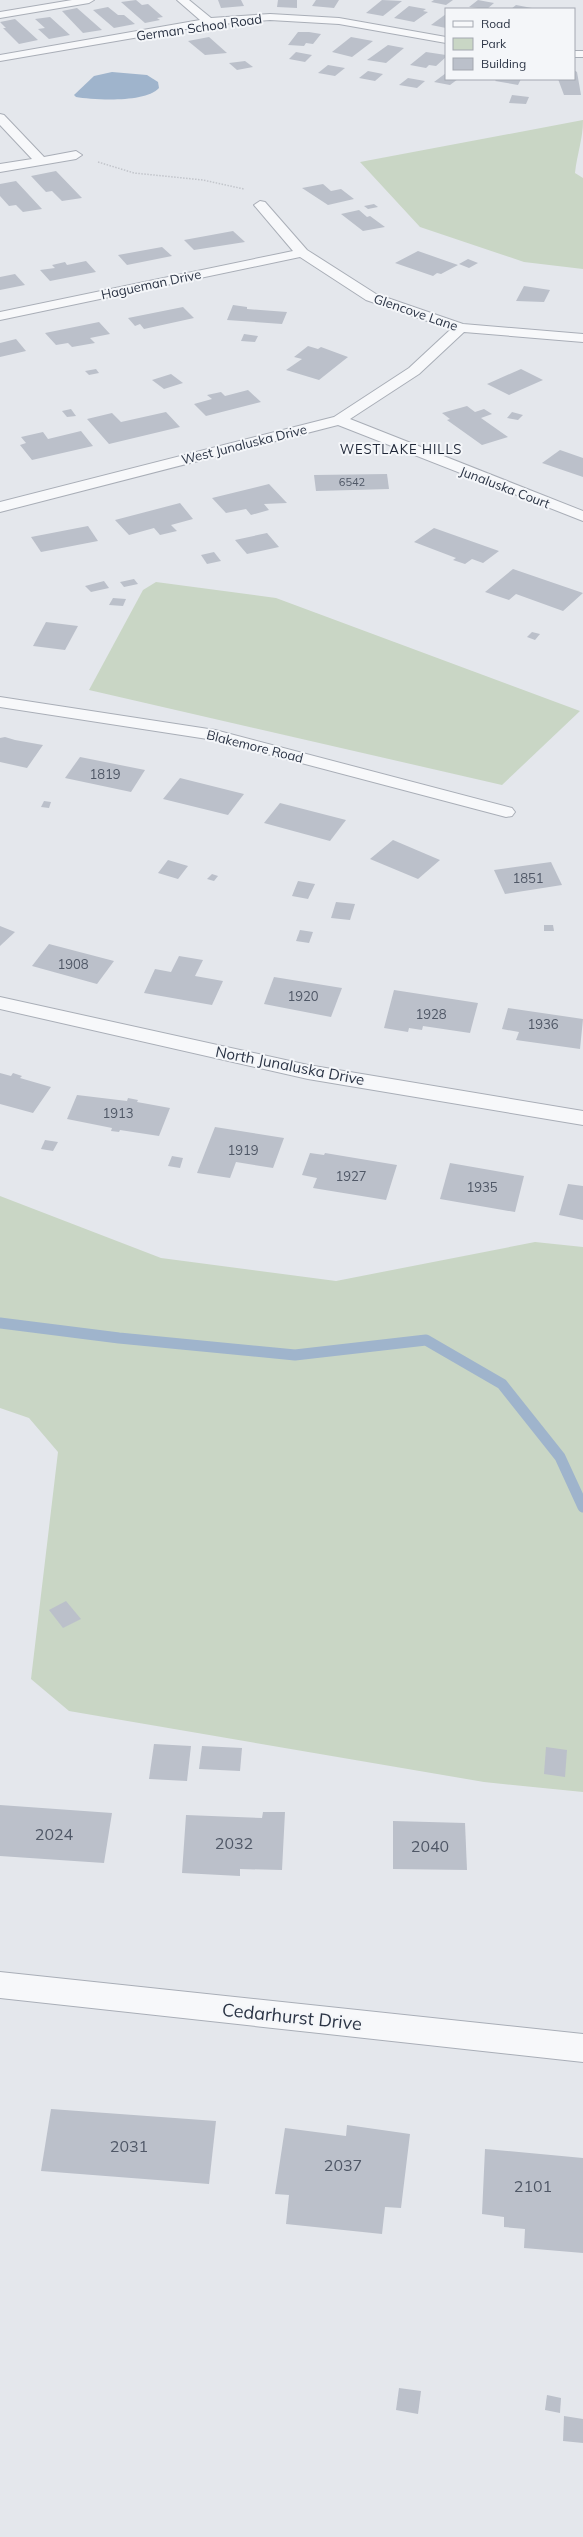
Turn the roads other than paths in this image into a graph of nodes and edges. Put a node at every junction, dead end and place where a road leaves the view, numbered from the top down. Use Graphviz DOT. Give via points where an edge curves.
graph roads {
  1 [pos="89,0"];
  2 [pos="182,0"];
  3 [pos="61,2"];
  4 [pos="0,15"];
  5 [pos="209,22"];
  6 [pos="445,40"];
  7 [pos="0,58"];
  8 [pos="0,118"];
  9 [pos="76,155"];
  10 [pos="41,161"];
  11 [pos="0,168"];
  12 [pos="260,205"];
  13 [pos="302,253"];
  14 [pos="0,316"];
  15 [pos="461,328"];
  16 [pos="583,338"];
  17 [pos="339,420"];
  18 [pos="0,507"];
  19 [pos="583,516"];
  20 [pos="0,702"];
  21 [pos="506,812"];
  22 [pos="0,1003"];
  23 [pos="583,1118"];
  24 [pos="0,1985"];
  25 [pos="583,2048"];
  1 -- 3 [label="lane"];
  2 -- 5 [label="street"];
  3 -- 4 [label="lane"];
  5 -- 6 [label="street, German School Road" via="270,17 320,19"];
  5 -- 7 [label="street, German School Road"];
  8 -- 10 [label="street"];
  9 -- 10 [label="street"];
  10 -- 11 [label="street"];
  12 -- 13 [label="street, Glencove Lane"];
  13 -- 14 [label="street, Hagueman Drive"];
  13 -- 15 [label="street, Glencove Lane" via="371,297"];
  15 -- 16 [label="street, Glencove Lane"];
  15 -- 17 [label="street, West Junaluska Drive" via="414,371"];
  17 -- 18 [label="street, West Junaluska Drive"];
  17 -- 19 [label="street, Junaluska Court"];
  20 -- 21 [label="street, Blakemore Road" via="215,735"];
  22 -- 23 [label="street, North Junaluska Drive" via="308,1072"];
  24 -- 25 [label="street, Cedarhurst Drive"];
}
